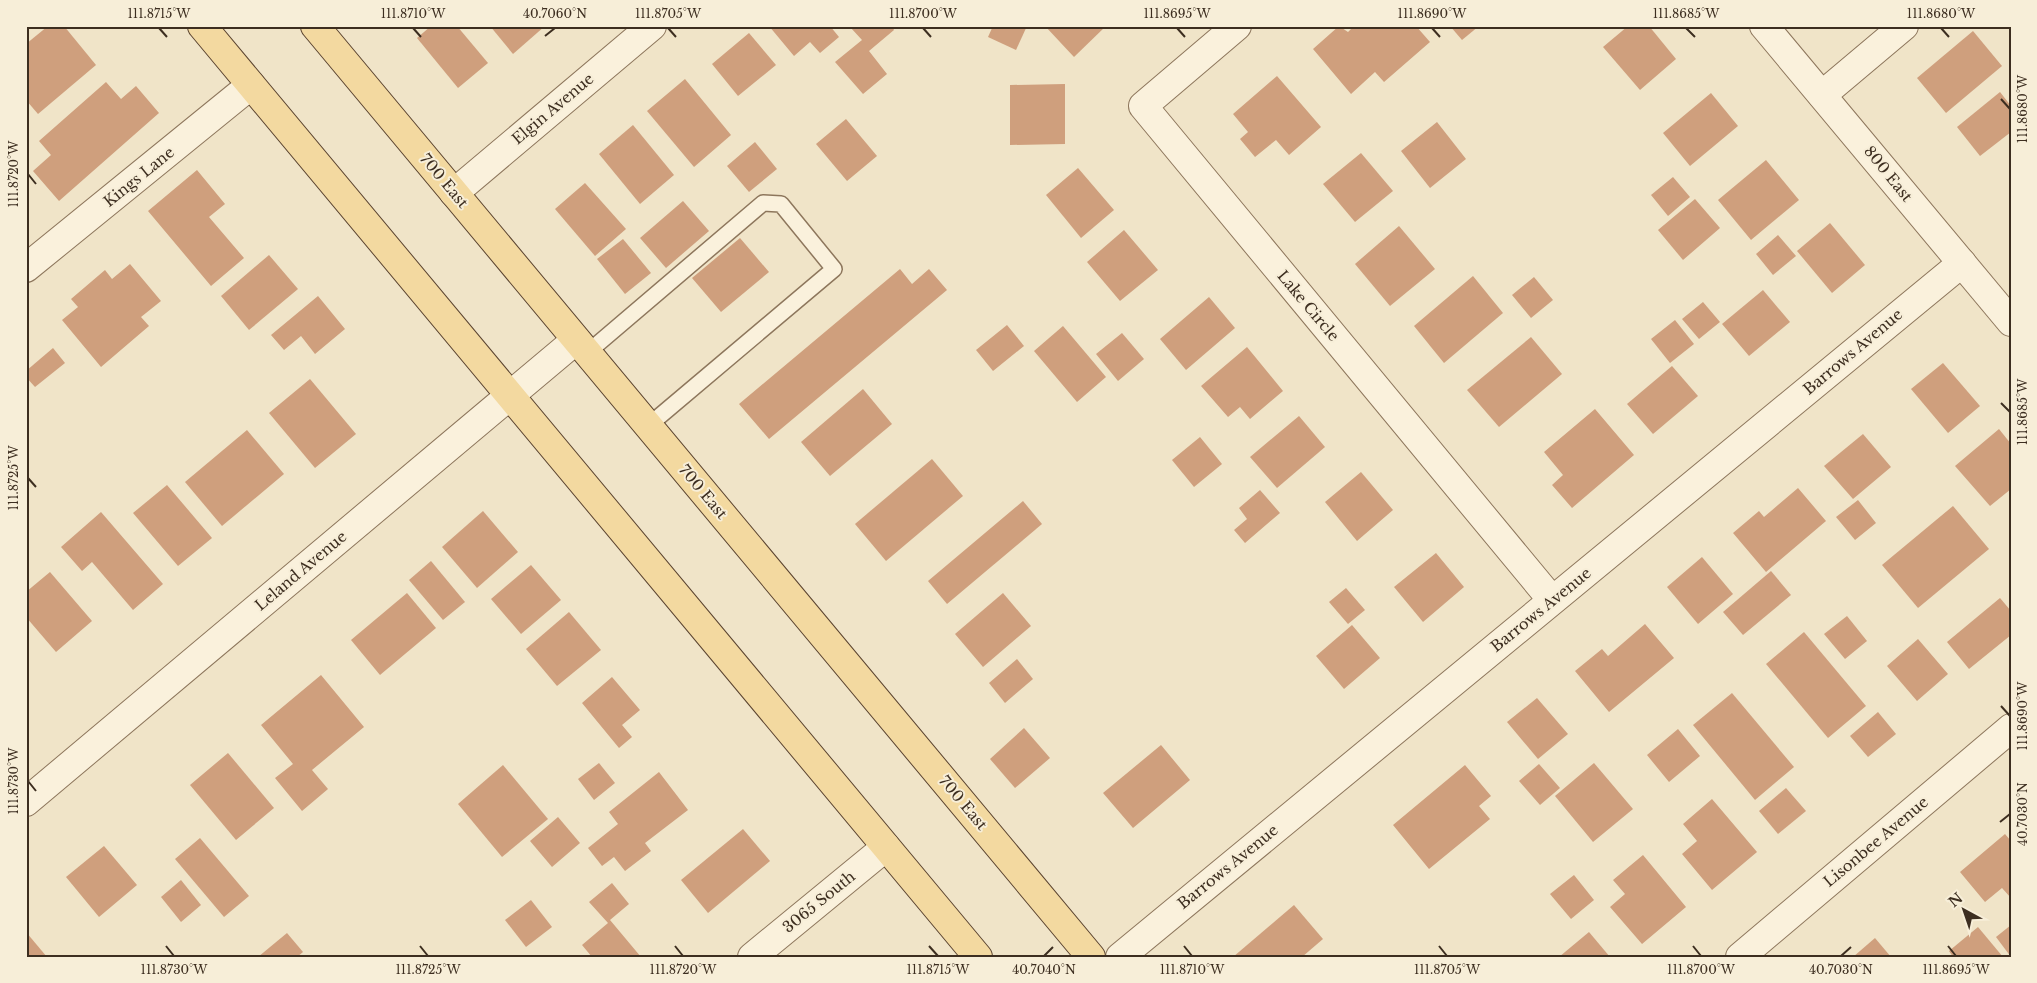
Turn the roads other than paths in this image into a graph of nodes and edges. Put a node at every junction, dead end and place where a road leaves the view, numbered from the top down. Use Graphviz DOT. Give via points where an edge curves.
graph roads {
  1 [pos="202,26"];
  2 [pos="315,26"];
  3 [pos="652,26"];
  4 [pos="1237,26"];
  5 [pos="1764,26"];
  6 [pos="1904,26"];
  7 [pos="251,85"];
  8 [pos="1822,95"];
  9 [pos="454,193"];
  10 [pos="1962,263"];
  11 [pos="26,268"];
  12 [pos="2011,322"];
  13 [pos="582,346"];
  14 [pos="511,395"];
  15 [pos="648,426"];
  16 [pos="1552,600"];
  17 [pos="2011,728"];
  18 [pos="26,802"];
  19 [pos="886,847"];
  20 [pos="752,957"];
  21 [pos="978,957"];
  22 [pos="1091,957"];
  23 [pos="1120,957"];
  24 [pos="1740,957"];
  1 -- 7 [label="main road"];
  2 -- 9 [label="main road, 700 East"];
  3 -- 9 [label="street, Elgin Avenue"];
  4 -- 16 [label="street, Lake Circle" via="1143,106"];
  5 -- 8 [label="street, 800 East"];
  6 -- 8 [label="street"];
  7 -- 11 [label="street, Kings Lane"];
  7 -- 14 [label="main road"];
  8 -- 10 [label="street, 800 East"];
  9 -- 13 [label="main road, 700 East"];
  10 -- 12 [label="street, 800 East"];
  10 -- 16 [label="street, Barrows Avenue"];
  13 -- 14 [label="street, Leland Avenue"];
  13 -- 15 [label="main road, 700 East"];
  13 -- 15 [label="lane" via="762,203 781,204 834,269"];
  14 -- 18 [label="street, Leland Avenue"];
  14 -- 19 [label="main road"];
  15 -- 22 [label="main road, 700 East"];
  16 -- 23 [label="street, Barrows Avenue"];
  17 -- 24 [label="street, Lisonbee Avenue"];
  19 -- 20 [label="street, 3065 South"];
  19 -- 21 [label="main road"];
}
